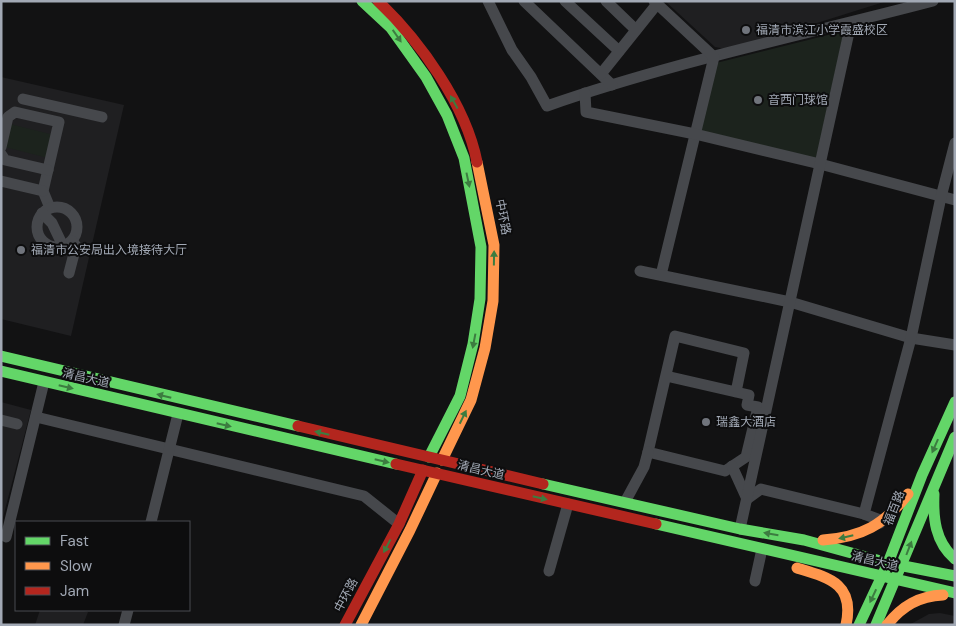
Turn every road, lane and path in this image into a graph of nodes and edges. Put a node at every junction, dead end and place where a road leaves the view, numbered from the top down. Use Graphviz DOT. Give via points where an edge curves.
graph roads {
  1 [pos="362,1"];
  2 [pos="378,1"];
  3 [pos="488,1"];
  4 [pos="524,1"];
  5 [pos="565,1"];
  6 [pos="606,1"];
  7 [pos="933,1"];
  8 [pos="655,3"];
  9 [pos="851,23"];
  10 [pos="636,30"];
  11 [pos="619,51"];
  12 [pos="714,57"];
  13 [pos="601,74"];
  14 [pos="612,85"];
  15 [pos="585,93"];
  16 [pos="23,99"];
  17 [pos="62,108"];
  18 [pos="102,118"];
  19 [pos="59,122"];
  20 [pos="695,134"];
  21 [pos="955,143"];
  22 [pos="1,148"];
  23 [pos="1,154"];
  24 [pos="820,164"];
  25 [pos="48,170"];
  26 [pos="1,181"];
  27 [pos="44,191"];
  28 [pos="941,197"];
  29 [pos="955,200"];
  30 [pos="46,210"];
  31 [pos="67,243"];
  32 [pos="640,271"];
  33 [pos="69,273"];
  34 [pos="661,275"];
  35 [pos="790,302"];
  36 [pos="911,338"];
  37 [pos="955,345"];
  38 [pos="1,351"];
  39 [pos="1,356"];
  40 [pos="15,360"];
  41 [pos="1,371"];
  42 [pos="666,376"];
  43 [pos="44,382"];
  44 [pos="736,392"];
  45 [pos="955,402"];
  46 [pos="178,414"];
  47 [pos="36,417"];
  48 [pos="1,420"];
  49 [pos="17,424"];
  50 [pos="955,437"];
  51 [pos="170,449"];
  52 [pos="648,452"];
  53 [pos="429,458"];
  54 [pos="442,460"];
  55 [pos="732,466"];
  56 [pos="423,470"];
  57 [pos="437,473"];
  58 [pos="922,475"];
  59 [pos="935,481"];
  60 [pos="747,499"];
  61 [pos="625,502"];
  62 [pos="568,504"];
  63 [pos="864,514"];
  64 [pos="151,521"];
  65 [pos="399,524"];
  66 [pos="880,524"];
  67 [pos="740,529"];
  68 [pos="6,537"];
  69 [pos="804,540"];
  70 [pos="762,549"];
  71 [pos="774,552"];
  72 [pos="955,559"];
  73 [pos="888,563"];
  74 [pos="902,566"];
  75 [pos="549,571"];
  76 [pos="955,576"];
  77 [pos="882,577"];
  78 [pos="896,580"];
  79 [pos="754,581"];
  80 [pos="955,594"];
  81 [pos="128,611"];
  82 [pos="124,625"];
  83 [pos="345,625"];
  84 [pos="361,625"];
  85 [pos="846,625"];
  86 [pos="859,625"];
  87 [pos="876,625"];
  88 [pos="887,625"];
  1 -- 53 [label="main road, one-way" via="391,28 426,77 447,115 464,158 481,247 480,298 471,352 460,396"];
  54 -- 2 [label="main road, 中环路, one-way" via="471,400 485,348 493,302 494,245 475,150 458,109 435,68 398,20"];
  3 -- 15 [label="street" via="512,50 547,106"];
  4 -- 13 [label="street"];
  5 -- 11 [label="street"];
  6 -- 10 [label="street"];
  7 -- 9 [label="street"];
  8 -- 10 [label="street"];
  8 -- 12 [label="street"];
  9 -- 12 [label="street"];
  9 -- 24 [label="street"];
  10 -- 11 [label="street"];
  11 -- 13 [label="street"];
  12 -- 14 [label="street"];
  12 -- 20 [label="street"];
  13 -- 14 [label="street"];
  14 -- 15 [label="street"];
  15 -- 20 [label="street" via="586,112"];
  16 -- 17 [label="street"];
  17 -- 18 [label="street"];
  17 -- 19 [label="street"];
  19 -- 22 [label="street" via="15,112 8,117"];
  19 -- 25 [label="street"];
  20 -- 24 [label="street"];
  20 -- 34 [label="street"];
  21 -- 28 [label="street"];
  23 -- 25 [label="street" via="5,160"];
  24 -- 28 [label="street"];
  24 -- 35 [label="street"];
  25 -- 27 [label="street"];
  26 -- 27 [label="street"];
  27 -- 30 [label="street"];
  28 -- 29 [label="street"];
  28 -- 36 [label="street"];
  30 -- 31 [label="street"];
  30 -- 31 [label="street" via="37,226 41,239 52,246"];
  30 -- 31 [label="street" via="65,208 75,217 77,229"];
  31 -- 33 [label="street" via="76,246"];
  32 -- 34 [label="street"];
  34 -- 35 [label="street"];
  35 -- 36 [label="street"];
  35 -- 60 [label="street"];
  36 -- 37 [label="street"];
  36 -- 63 [label="street"];
  38 -- 40 [label="main road"];
  39 -- 40 [label="main road, 清昌大道"];
  53 -- 40 [label="main road, 清昌大道, one-way"];
  41 -- 43 [label="main road, 清昌大道"];
  42 -- 44 [label="street"];
  42 -- 44 [label="street" via="675,336 744,353"];
  42 -- 52 [label="street"];
  43 -- 46 [label="main road, 清昌大道, one-way"];
  43 -- 47 [label="street"];
  44 -- 55 [label="street" via="749,395 747,405 758,407 746,457"];
  45 -- 58 [label="main road, 福百路, one-way"];
  46 -- 51 [label="street"];
  46 -- 56 [label="main road, 清昌大道, one-way"];
  47 -- 51 [label="street"];
  47 -- 68 [label="street"];
  48 -- 49 [label="street"];
  50 -- 59 [label="main road"];
  51 -- 64 [label="street"];
  51 -- 65 [label="street" via="364,496"];
  52 -- 55 [label="street" via="725,471"];
  52 -- 61 [label="street" via="644,467"];
  53 -- 54 [label="main road, 清昌大道"];
  54 -- 61 [label="main road, 清昌大道"];
  55 -- 60 [label="street"];
  56 -- 57 [label="main road, 清昌大道"];
  56 -- 65 [label="main road, 中环路"];
  57 -- 62 [label="main road, 清昌大道, one-way"];
  57 -- 84 [label="main road"];
  58 -- 66 [label="main road" via="897,510"];
  58 -- 73 [label="main road, 福百路"];
  59 -- 72 [label="main road" via="935,525 942,546"];
  74 -- 59 [label="main road, one-way"];
  60 -- 63 [label="street" via="761,489"];
  60 -- 67 [label="street"];
  61 -- 67 [label="main road, 清昌大道"];
  62 -- 70 [label="main road, 清昌大道"];
  62 -- 75 [label="street"];
  63 -- 66 [label="street" via="880,520"];
  65 -- 83 [label="main road, 中环路, one-way"];
  66 -- 69 [label="main road, one-way" via="847,538"];
  69 -- 67 [label="main road, 清昌大道, one-way"];
  69 -- 73 [label="main road, 清昌大道"];
  70 -- 71 [label="main road, 清昌大道"];
  70 -- 79 [label="street"];
  71 -- 77 [label="main road, 清昌大道"];
  71 -- 85 [label="main road" via="796,567 829,578 841,588 849,609"];
  73 -- 74 [label="main road, 清昌大道"];
  73 -- 77 [label="main road, 福百路"];
  74 -- 76 [label="main road, 清昌大道"];
  74 -- 78 [label="main road"];
  77 -- 78 [label="main road, 清昌大道"];
  77 -- 86 [label="main road, 福百路, one-way"];
  78 -- 80 [label="main road, 清昌大道"];
  78 -- 87 [label="main road"];
  80 -- 88 [label="main road" via="919,599 900,609"];
  81 -- 82 [label="street"];
}
